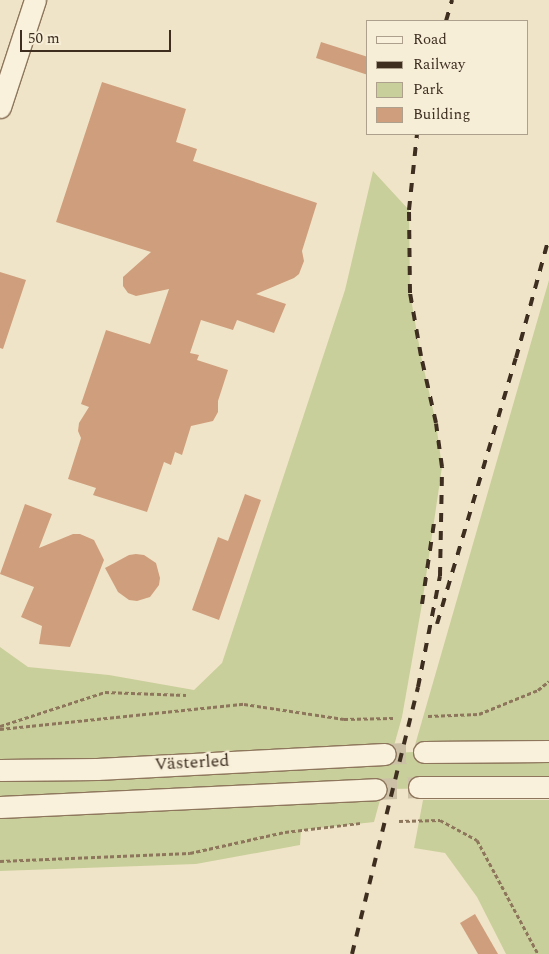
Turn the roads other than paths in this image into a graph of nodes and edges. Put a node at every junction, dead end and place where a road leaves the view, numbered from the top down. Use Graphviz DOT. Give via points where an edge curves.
graph roads {
  1 [pos="35,0"];
  2 [pos="0,107"];
  3 [pos="549,751"];
  4 [pos="424,752"];
  5 [pos="385,754"];
  6 [pos="0,770"];
  7 [pos="419,787"];
  8 [pos="549,787"];
  9 [pos="376,789"];
  10 [pos="0,806"];
  1 -- 2 [label="street"];
  3 -- 4 [label="street"];
  5 -- 6 [label="street, Västerled" via="97,769"];
  7 -- 8 [label="street"];
  9 -- 10 [label="street, Västerled"];
}
